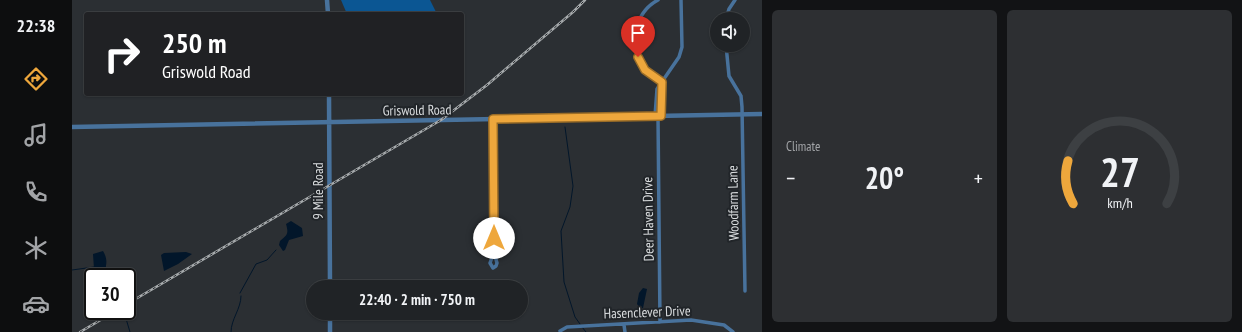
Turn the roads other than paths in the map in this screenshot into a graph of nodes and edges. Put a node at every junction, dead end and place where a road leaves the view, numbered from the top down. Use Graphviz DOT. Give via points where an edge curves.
graph roads {
  1 [pos="327,0"];
  2 [pos="658,0"];
  3 [pos="681,0"];
  4 [pos="735,0"];
  5 [pos="328,12"];
  6 [pos="728,12"];
  7 [pos="727,52"];
  8 [pos="662,82"];
  9 [pos="329,96"];
  10 [pos="762,114"];
  11 [pos="742,115"];
  12 [pos="658,116"];
  13 [pos="493,119"];
  14 [pos="329,123"];
  15 [pos="72,127"];
  16 [pos="494,252"];
  17 [pos="330,280"];
  18 [pos="745,291"];
  19 [pos="330,320"];
  20 [pos="660,322"];
  21 [pos="624,325"];
  22 [pos="560,331"];
  23 [pos="330,332"];
  24 [pos="624,332"];
  25 [pos="733,332"];
  1 -- 5 [label="street"];
  2 -- 8 [label="street" via="641,16 635,42 638,57 645,70"];
  3 -- 8 [label="street" via="682,48"];
  4 -- 6 [label="street"];
  7 -- 11 [label="street, Woodfarm Lane" via="729,76 741,96"];
  8 -- 12 [label="street, Deer Haven Drive"];
  9 -- 14 [label="street, 9 Mile Road"];
  10 -- 11 [label="street, Griswold Road"];
  11 -- 12 [label="street, Griswold Road"];
  11 -- 18 [label="street, Woodfarm Lane"];
  12 -- 13 [label="street, Griswold Road"];
  12 -- 20 [label="street, Deer Haven Drive"];
  13 -- 14 [label="street, Griswold Road"];
  13 -- 16 [label="street"];
  14 -- 15 [label="street, Griswold Road"];
  14 -- 17 [label="street, 9 Mile Road"];
  19 -- 23 [label="street"];
  20 -- 21 [label="street, Hasenclever Drive"];
  20 -- 25 [label="street, Hasenclever Drive" via="691,320 724,325"];
  21 -- 22 [label="street, Hasenclever Drive" via="567,327"];
  21 -- 24 [label="street"];
}
